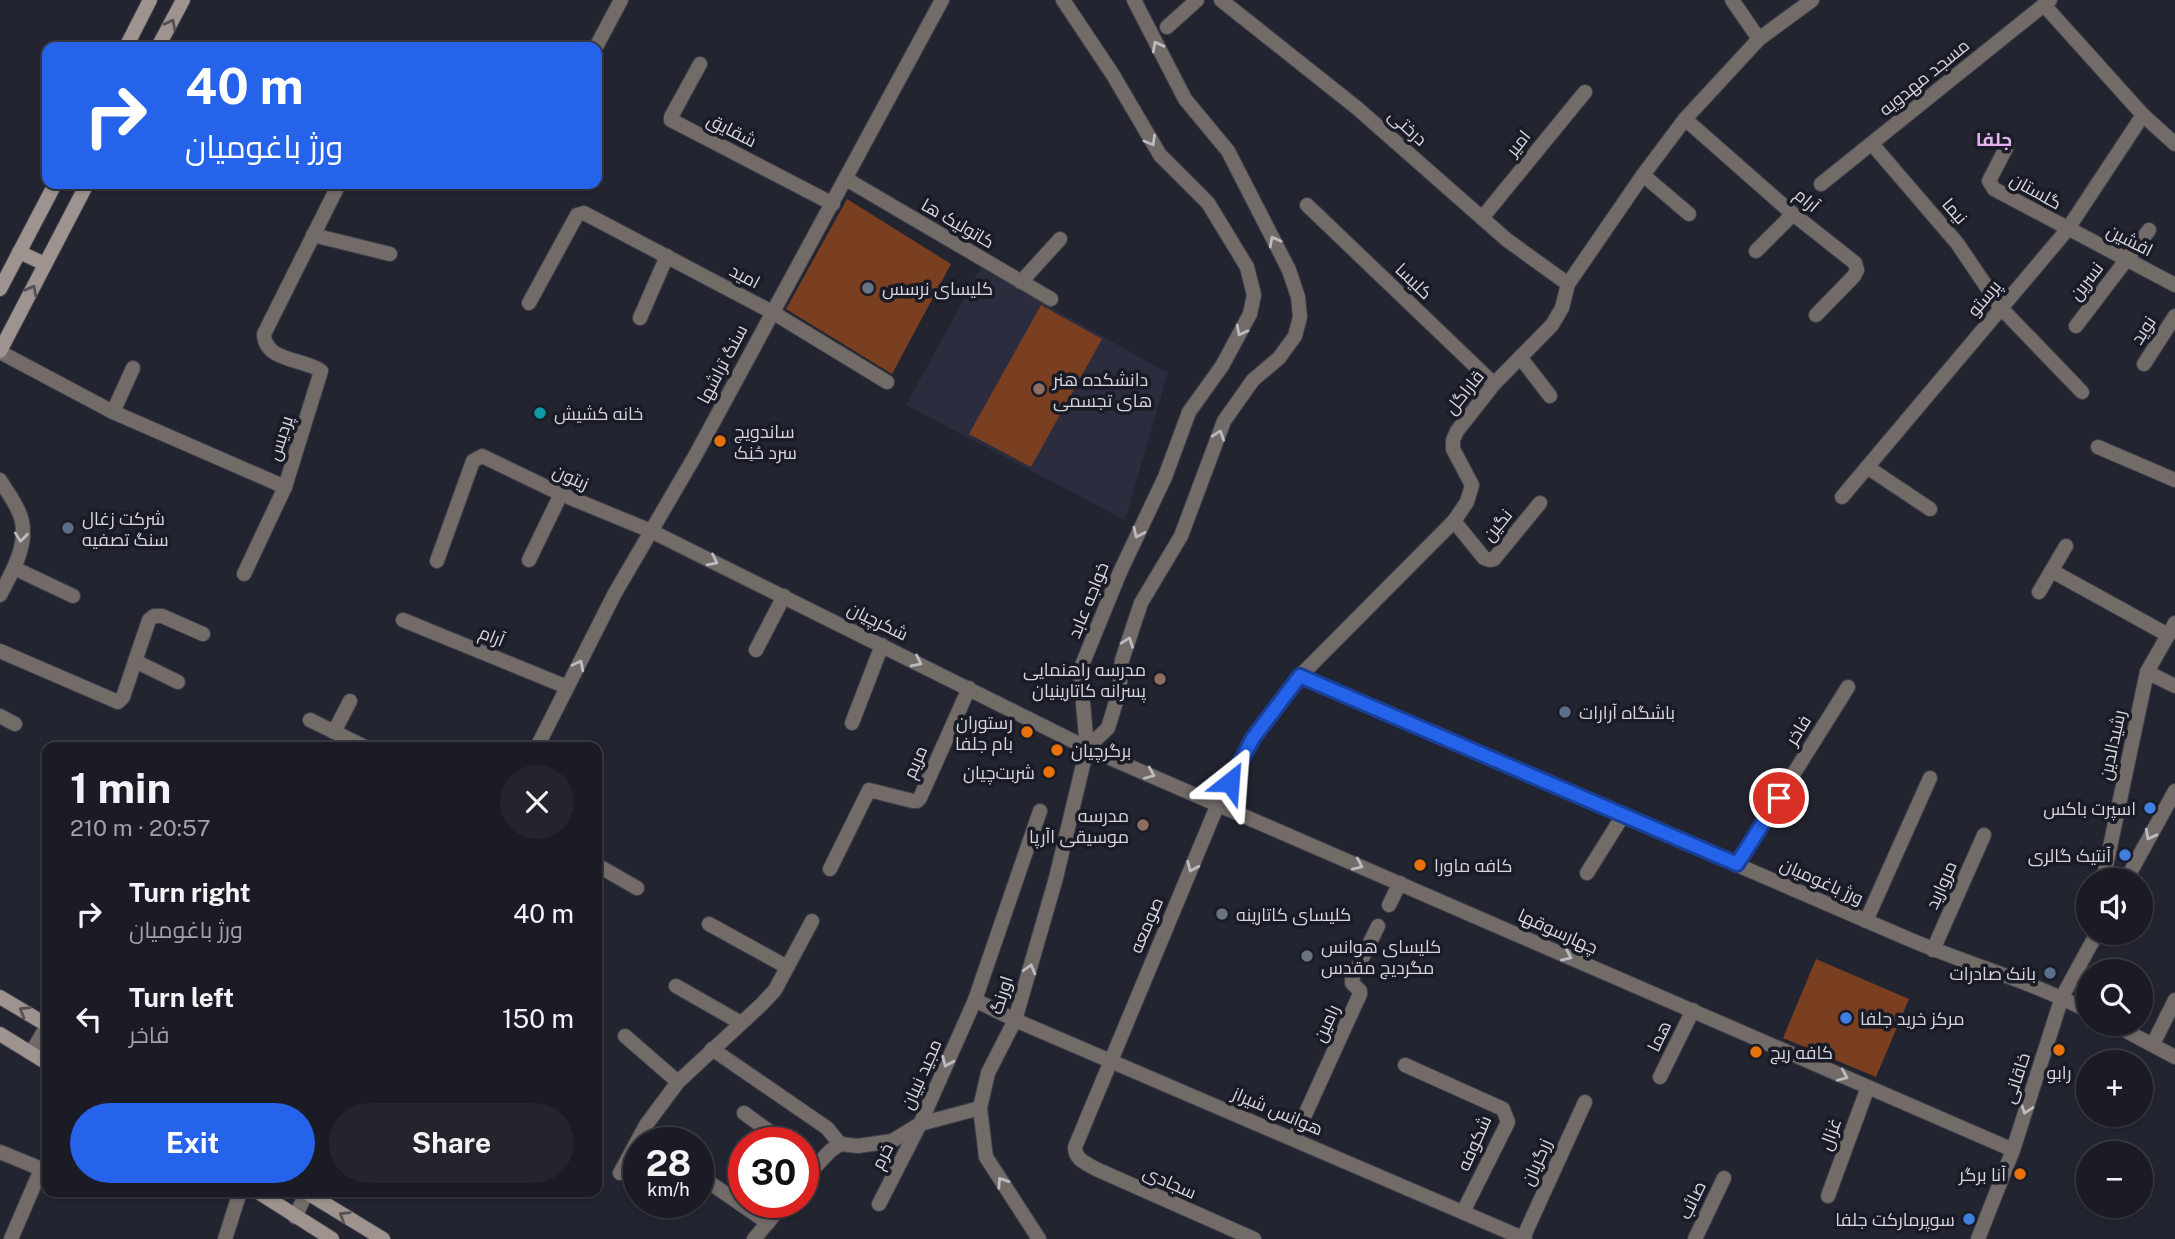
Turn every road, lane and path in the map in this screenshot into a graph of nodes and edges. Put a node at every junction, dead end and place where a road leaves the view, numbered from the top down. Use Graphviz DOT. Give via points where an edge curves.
graph roads {
  1 [pos="150,0"];
  2 [pos="183,0"];
  3 [pos="621,0"];
  4 [pos="942,0"];
  5 [pos="1063,0"];
  6 [pos="1134,0"];
  7 [pos="1197,0"];
  8 [pos="1221,0"];
  9 [pos="1732,0"];
  10 [pos="1812,0"];
  11 [pos="2047,2"];
  12 [pos="1167,27"];
  13 [pos="1759,39"];
  14 [pos="129,42"];
  15 [pos="161,42"];
  16 [pos="599,42"];
  17 [pos="700,64"];
  18 [pos="1585,92"];
  19 [pos="2143,115"];
  20 [pos="1685,119"];
  21 [pos="1872,144"];
  22 [pos="2175,144"];
  23 [pos="2007,146"];
  24 [pos="1643,175"];
  25 [pos="846,179"];
  26 [pos="1821,184"];
  27 [pos="52,189"];
  28 [pos="84,189"];
  29 [pos="336,189"];
  30 [pos="833,204"];
  31 [pos="1307,205"];
  32 [pos="1689,214"];
  33 [pos="1793,214"];
  34 [pos="1482,218"];
  35 [pos="2067,230"];
  36 [pos="2149,230"];
  37 [pos="313,235"];
  38 [pos="1060,239"];
  39 [pos="1756,251"];
  40 [pos="19,252"];
  41 [pos="390,254"];
  42 [pos="667,257"];
  43 [pos="2126,260"];
  44 [pos="45,264"];
  45 [pos="1021,282"];
  46 [pos="1568,284"];
  47 [pos="2175,285"];
  48 [pos="0,289"];
  49 [pos="1051,299"];
  50 [pos="529,303"];
  51 [pos="2001,308"];
  52 [pos="772,312"];
  53 [pos="1816,315"];
  54 [pos="2175,316"];
  55 [pos="640,318"];
  56 [pos="2076,326"];
  57 [pos="0,351"];
  58 [pos="1520,357"];
  59 [pos="2144,365"];
  60 [pos="132,368"];
  61 [pos="887,382"];
  62 [pos="1494,384"];
  63 [pos="2082,392"];
  64 [pos="1550,396"];
  65 [pos="113,412"];
  66 [pos="2098,447"];
  67 [pos="1867,467"];
  68 [pos="0,480"];
  69 [pos="2175,480"];
  70 [pos="285,487"];
  71 [pos="561,494"];
  72 [pos="1842,497"];
  73 [pos="1540,503"];
  74 [pos="1930,509"];
  75 [pos="1454,521"];
  76 [pos="651,531"];
  77 [pos="2066,546"];
  78 [pos="529,560"];
  79 [pos="437,561"];
  80 [pos="14,568"];
  81 [pos="2052,571"];
  82 [pos="244,574"];
  83 [pos="2039,592"];
  84 [pos="0,595"];
  85 [pos="73,596"];
  86 [pos="784,596"];
  87 [pos="403,620"];
  88 [pos="2172,629"];
  89 [pos="203,634"];
  90 [pos="882,645"];
  91 [pos="756,650"];
  92 [pos="0,651"];
  93 [pos="135,661"];
  94 [pos="2147,672"];
  95 [pos="1300,676"];
  96 [pos="178,682"];
  97 [pos="2175,686"];
  98 [pos="567,687"];
  99 [pos="1848,687"];
  100 [pos="969,688"];
  101 [pos="350,701"];
  102 [pos="0,716"];
  103 [pos="310,720"];
  104 [pos="852,723"];
  105 [pos="15,724"];
  106 [pos="334,732"];
  107 [pos="350,742"];
  108 [pos="540,742"];
  109 [pos="1087,748"];
  110 [pos="1930,778"];
  111 [pos="2173,798"];
  112 [pos="1218,804"];
  113 [pos="1040,811"];
  114 [pos="1624,814"];
  115 [pos="1984,835"];
  116 [pos="1737,864"];
  117 [pos="2106,868"];
  118 [pos="2133,868"];
  119 [pos="602,869"];
  120 [pos="830,869"];
  121 [pos="1587,873"];
  122 [pos="1400,883"];
  123 [pos="637,888"];
  124 [pos="1389,905"];
  125 [pos="812,921"];
  126 [pos="1866,921"];
  127 [pos="709,923"];
  128 [pos="1378,926"];
  129 [pos="2091,945"];
  130 [pos="1933,950"];
  131 [pos="787,967"];
  132 [pos="676,986"];
  133 [pos="0,997"];
  134 [pos="2062,997"];
  135 [pos="975,1000"];
  136 [pos="2175,1000"];
  137 [pos="2076,1005"];
  138 [pos="1693,1010"];
  139 [pos="1015,1020"];
  140 [pos="42,1023"];
  141 [pos="741,1023"];
  142 [pos="0,1034"];
  143 [pos="42,1034"];
  144 [pos="625,1036"];
  145 [pos="2136,1036"];
  146 [pos="2152,1044"];
  147 [pos="712,1049"];
  148 [pos="31,1053"];
  149 [pos="2175,1057"];
  150 [pos="42,1060"];
  151 [pos="1110,1060"];
  152 [pos="1405,1065"];
  153 [pos="1660,1077"];
  154 [pos="678,1082"];
  155 [pos="1868,1087"];
  156 [pos="1585,1102"];
  157 [pos="980,1108"];
  158 [pos="744,1113"];
  159 [pos="920,1124"];
  160 [pos="763,1127"];
  161 [pos="1294,1139"];
  162 [pos="840,1144"];
  163 [pos="2013,1150"];
  164 [pos="0,1152"];
  165 [pos="1075,1153"];
  166 [pos="819,1162"];
  167 [pos="620,1173"];
  168 [pos="1724,1178"];
  169 [pos="714,1186"];
  170 [pos="1828,1196"];
  171 [pos="238,1197"];
  172 [pos="265,1197"];
  173 [pos="304,1197"];
  174 [pos="314,1197"];
  175 [pos="879,1205"];
  176 [pos="1463,1212"];
  177 [pos="295,1217"];
  178 [pos="772,1218"];
  179 [pos="768,1223"];
  180 [pos="11,1239"];
  181 [pos="225,1239"];
  182 [pos="332,1239"];
  183 [pos="383,1239"];
  184 [pos="754,1239"];
  185 [pos="1039,1239"];
  186 [pos="1254,1239"];
  187 [pos="1524,1239"];
  188 [pos="1695,1239"];
  189 [pos="1978,1239"];
  1 -- 14 [label="main road"];
  15 -- 2 [label="main road, one-way"];
  3 -- 16 [label="street"];
  4 -- 25 [label="street, سنگ تراشها"];
  5 -- 109 [label="street, خواجه عابد, one-way" via="1160,155 1208,203 1247,267 1254,295 1250,314 1222,366 1189,412 1080,670"];
  109 -- 6 [label="street, one-way" via="1108,728 1119,692 1122,660 1141,603 1181,536 1224,421 1253,380 1279,358 1295,336 1300,317 1289,270 1228,151 1185,99"];
  7 -- 12 [label="street"];
  8 -- 34 [label="street, درختی" via="1357,108"];
  9 -- 13 [label="street"];
  10 -- 13 [label="street, قاراگل"];
  11 -- 19 [label="street"];
  11 -- 21 [label="street, مسجد مهدویه"];
  13 -- 20 [label="street, قاراگل"];
  17 -- 30 [label="street, شقایق" via="671,120"];
  18 -- 34 [label="street, امیر"];
  19 -- 22 [label="street"];
  19 -- 35 [label="street, پرستو"];
  20 -- 24 [label="street, قاراگل"];
  20 -- 33 [label="street, آرام"];
  21 -- 26 [label="street, مسجد مهدویه"];
  21 -- 51 [label="street, نیما" via="1957,243"];
  23 -- 35 [label="street, گلستان" via="1990,186"];
  24 -- 32 [label="street"];
  24 -- 46 [label="street, قاراگل"];
  25 -- 30 [label="street, سنگ تراشها"];
  25 -- 45 [label="street, کاتولیک ها"];
  27 -- 40 [label="main road"];
  28 -- 44 [label="main road"];
  29 -- 37 [label="street, پردیس"];
  30 -- 52 [label="street, سنگ تراشها"];
  31 -- 62 [label="street, کلیسا"];
  33 -- 39 [label="street"];
  33 -- 53 [label="street, آرام" via="1857,270"];
  34 -- 46 [label="street, درختی"];
  35 -- 43 [label="street, افشین"];
  35 -- 51 [label="street, پرستو"];
  36 -- 43 [label="street, نسرین"];
  37 -- 41 [label="street"];
  37 -- 70 [label="street, پردیس" via="264,334 269,351 321,371"];
  38 -- 45 [label="street"];
  40 -- 44 [label="main road"];
  40 -- 48 [label="main road"];
  42 -- 50 [label="street, امید" via="580,213"];
  42 -- 52 [label="street, امید"];
  42 -- 55 [label="street"];
  43 -- 47 [label="street, افشین"];
  43 -- 56 [label="street, نسرین"];
  57 -- 44 [label="main road, one-way"];
  45 -- 49 [label="street, کاتولیک ها"];
  46 -- 58 [label="street, قاراگل" via="1558,317"];
  51 -- 63 [label="street, نیما"];
  51 -- 67 [label="street, پرستو"];
  52 -- 61 [label="street, امید"];
  52 -- 76 [label="street, سنگ تراشها"];
  54 -- 59 [label="street, نوید"];
  57 -- 65 [label="street, پردیس"];
  58 -- 62 [label="street, قاراگل"];
  58 -- 64 [label="street"];
  60 -- 65 [label="street"];
  62 -- 75 [label="street, قاراگل" via="1453,440 1453,449 1472,485"];
  65 -- 70 [label="street, پردیس"];
  66 -- 69 [label="street"];
  67 -- 72 [label="street, پرستو"];
  67 -- 74 [label="street"];
  68 -- 80 [label="street, one-way" via="19,511 25,533"];
  70 -- 82 [label="street"];
  71 -- 76 [label="street, زیتون"];
  71 -- 78 [label="street"];
  71 -- 79 [label="street, زیتون" via="477,457"];
  73 -- 75 [label="street, نگین" via="1490,560"];
  75 -- 95 [label="street, قاراگل"];
  76 -- 86 [label="street, شکرچیان, one-way"];
  98 -- 76 [label="street, سنگ تراشها, one-way"];
  77 -- 81 [label="street"];
  80 -- 84 [label="street"];
  80 -- 85 [label="street"];
  81 -- 83 [label="street"];
  81 -- 88 [label="street"];
  86 -- 90 [label="street, شکرچیان"];
  86 -- 91 [label="street"];
  87 -- 98 [label="street, آرام"];
  88 -- 94 [label="street, رشیدالدین"];
  89 -- 93 [label="street" via="153,616"];
  90 -- 100 [label="street, شکرچیان, one-way"];
  90 -- 104 [label="street"];
  92 -- 93 [label="street" via="118,702"];
  93 -- 96 [label="street"];
  94 -- 97 [label="street"];
  94 -- 117 [label="street, رشیدالدین"];
  95 -- 112 [label="street, قاراگل" via="1253,738"];
  95 -- 114 [label="street, ورژ باغومیان"];
  98 -- 108 [label="street, سنگ تراشها"];
  99 -- 116 [label="street, فاخر"];
  100 -- 109 [label="street, شکرچیان"];
  100 -- 120 [label="street, مریم" via="920,798 913,801 869,790"];
  101 -- 106 [label="street"];
  102 -- 105 [label="street"];
  103 -- 106 [label="street"];
  106 -- 107 [label="street"];
  109 -- 112 [label="street, چهارسوقها, one-way"];
  139 -- 109 [label="street, اورنگ, one-way"];
  110 -- 126 [label="street"];
  111 -- 118 [label="street, one-way"];
  112 -- 122 [label="street, چهارسوقها, one-way"];
  112 -- 151 [label="street, صومعه, one-way"];
  113 -- 135 [label="street, مجید نبیان"];
  114 -- 116 [label="street, ورژ باغومیان"];
  114 -- 121 [label="street"];
  115 -- 130 [label="street, مروارید"];
  116 -- 126 [label="street, ورژ باغومیان"];
  119 -- 123 [label="street"];
  122 -- 124 [label="street"];
  122 -- 138 [label="street, چهارسوقها, one-way"];
  125 -- 131 [label="street"];
  126 -- 130 [label="street, ورژ باغومیان"];
  127 -- 131 [label="street"];
  128 -- 161 [label="street, رامین" via="1352,979 1360,994"];
  129 -- 134 [label="street, خاقانی"];
  130 -- 134 [label="street, ورژ باغومیان"];
  131 -- 141 [label="street" via="775,990"];
  132 -- 141 [label="street"];
  140 -- 133 [label="main road, one-way"];
  134 -- 137 [label="street, ورژ باغومیان"];
  134 -- 163 [label="street, خاقانی, one-way"];
  135 -- 139 [label="street, هوانس شیراز"];
  135 -- 159 [label="street, مجید نبیان, one-way"];
  136 -- 146 [label="street"];
  138 -- 153 [label="street, هما"];
  138 -- 155 [label="street, چهارسوقها, one-way"];
  139 -- 151 [label="street, هوانس شیراز"];
  139 -- 157 [label="street, اورنگ" via="988,1073"];
  141 -- 147 [label="street"];
  142 -- 148 [label="main road"];
  143 -- 148 [label="street"];
  144 -- 154 [label="street"];
  145 -- 146 [label="street"];
  146 -- 149 [label="street"];
  147 -- 154 [label="street"];
  147 -- 162 [label="street" via="827,1128"];
  148 -- 150 [label="main road"];
  151 -- 161 [label="street, هوانس شیراز"];
  151 -- 165 [label="street, صومعه"];
  152 -- 176 [label="street, شکوفه" via="1507,1114 1508,1122"];
  154 -- 167 [label="street" via="646,1125"];
  155 -- 163 [label="street, چهارسوقها"];
  155 -- 170 [label="street, غزال"];
  156 -- 187 [label="street, زرگریان"];
  157 -- 159 [label="street"];
  185 -- 157 [label="street, اورنگ, one-way" via="986,1157"];
  158 -- 160 [label="street"];
  159 -- 162 [label="street, مجید نبیان" via="892,1141"];
  159 -- 175 [label="street, خرم"];
  161 -- 176 [label="street, هوانس شیراز"];
  162 -- 166 [label="street"];
  163 -- 189 [label="street, خاقانی"];
  164 -- 180 [label="street" via="38,1168 39,1174"];
  165 -- 186 [label="street, سجادی" via="1096,1169"];
  168 -- 188 [label="street, صائب"];
  169 -- 179 [label="street"];
  171 -- 181 [label="street"];
  172 -- 177 [label="main road"];
  173 -- 177 [label="street"];
  183 -- 174 [label="main road, one-way"];
  176 -- 187 [label="street, هوانس شیراز"];
  177 -- 182 [label="main road"];
  178 -- 179 [label="street"];
  179 -- 184 [label="street"];
}
